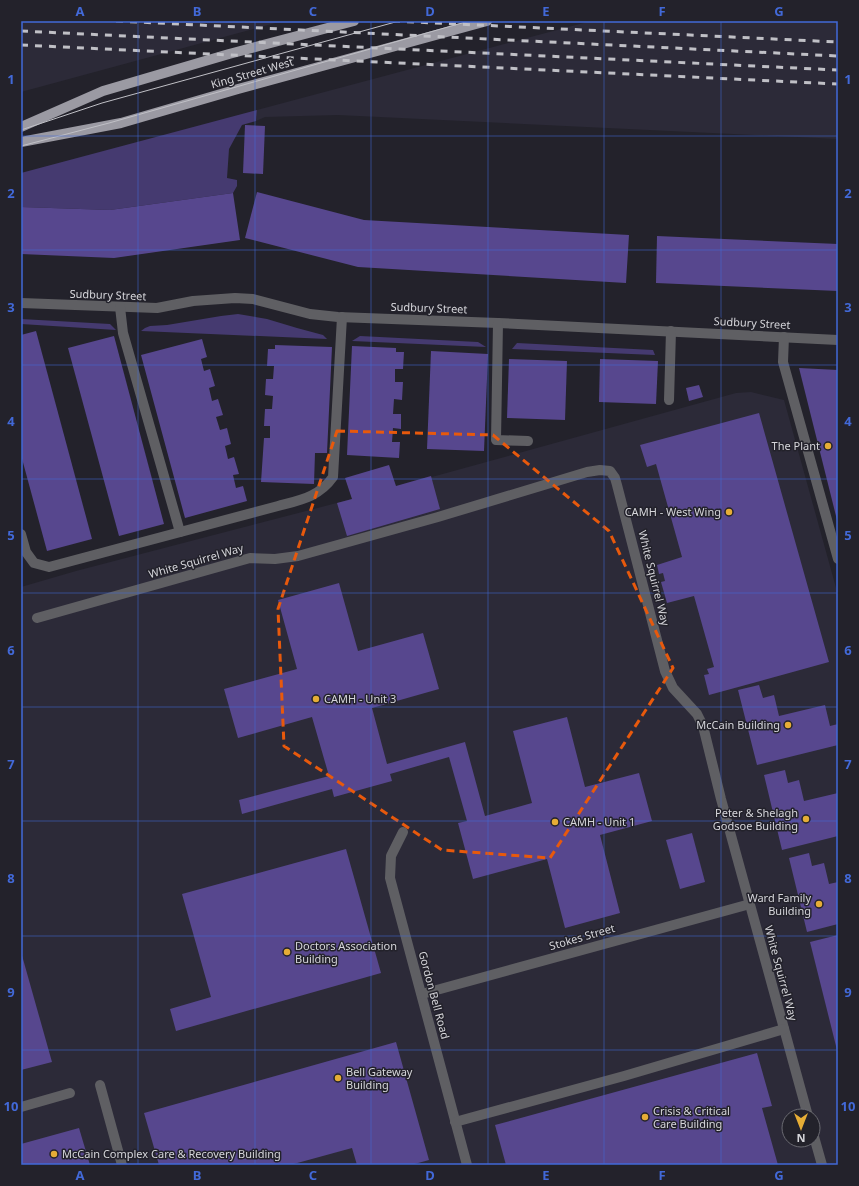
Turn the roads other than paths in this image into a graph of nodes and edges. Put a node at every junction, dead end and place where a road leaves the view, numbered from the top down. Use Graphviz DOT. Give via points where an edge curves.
graph roads {
  1 [pos="354,21"];
  2 [pos="488,21"];
  3 [pos="21,127"];
  4 [pos="21,142"];
  5 [pos="21,304"];
  6 [pos="120,307"];
  7 [pos="342,317"];
  8 [pos="498,322"];
  9 [pos="671,331"];
  10 [pos="784,337"];
  11 [pos="838,340"];
  12 [pos="669,400"];
  13 [pos="528,441"];
  14 [pos="180,532"];
  15 [pos="21,534"];
  16 [pos="838,559"];
  17 [pos="37,618"];
  18 [pos="403,832"];
  19 [pos="750,904"];
  20 [pos="422,994"];
  21 [pos="784,1029"];
  22 [pos="100,1085"];
  23 [pos="70,1093"];
  24 [pos="21,1107"];
  25 [pos="806,1108"];
  26 [pos="455,1122"];
  27 [pos="817,1148"];
  28 [pos="122,1165"];
  29 [pos="467,1165"];
  30 [pos="822,1165"];
  1 -- 3 [label="main road" via="228,54 103,91"];
  2 -- 4 [label="main road, King Street West" via="121,123"];
  5 -- 6 [label="street, Sudbury Street"];
  6 -- 7 [label="street, Sudbury Street" via="157,308 193,301 235,298 258,300 310,314"];
  6 -- 14 [label="street" via="123,333"];
  7 -- 8 [label="street, Sudbury Street"];
  7 -- 14 [label="street" via="333,477 326,487 312,496"];
  8 -- 9 [label="street, Sudbury Street"];
  8 -- 13 [label="street" via="496,440"];
  9 -- 10 [label="street, Sudbury Street"];
  9 -- 12 [label="street"];
  10 -- 11 [label="street, Sudbury Street"];
  10 -- 16 [label="street" via="783,362"];
  14 -- 15 [label="street" via="48,567 34,563 26,552"];
  17 -- 19 [label="street, White Squirrel Way" via="250,558 275,559 298,556 586,472 610,471 619,492 665,671 673,688 697,714 703,726"];
  18 -- 20 [label="street, Gordon Bell Road" via="391,856 390,878"];
  19 -- 20 [label="street, Stokes Street"];
  19 -- 21 [label="street, White Squirrel Way"];
  20 -- 26 [label="street, Gordon Bell Road"];
  21 -- 25 [label="street, White Squirrel Way"];
  21 -- 26 [label="street"];
  22 -- 28 [label="street"];
  23 -- 24 [label="street"];
  26 -- 29 [label="street, Gordon Bell Road"];
  27 -- 30 [label="street"];
}
